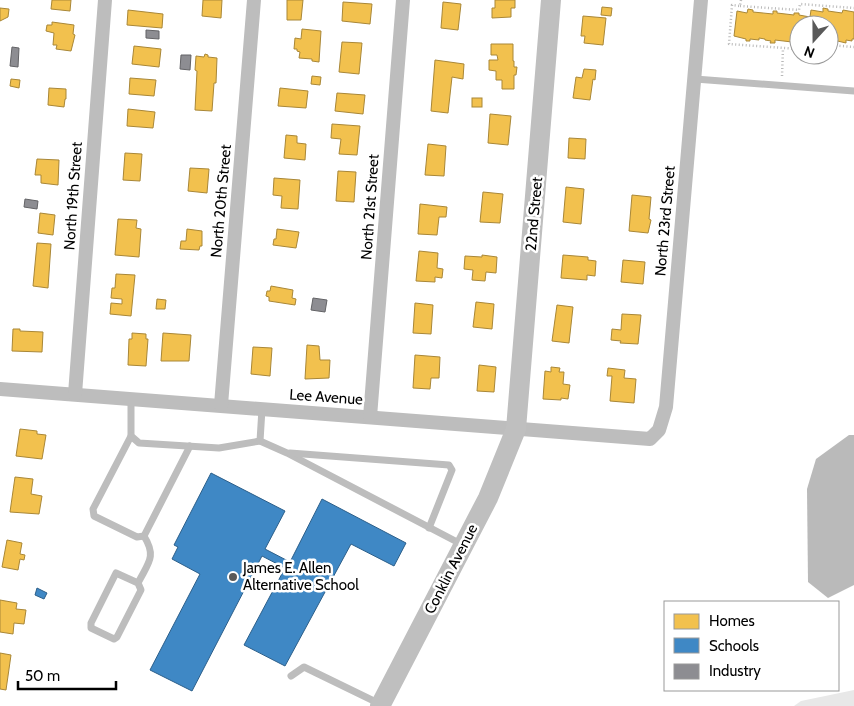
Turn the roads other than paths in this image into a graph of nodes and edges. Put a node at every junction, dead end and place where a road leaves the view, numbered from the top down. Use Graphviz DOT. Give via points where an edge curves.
graph roads {
  1 [pos="105,0"];
  2 [pos="254,0"];
  3 [pos="403,0"];
  4 [pos="551,0"];
  5 [pos="700,0"];
  6 [pos="695,79"];
  7 [pos="854,91"];
  8 [pos="0,389"];
  9 [pos="74,394"];
  10 [pos="131,398"];
  11 [pos="221,405"];
  12 [pos="262,408"];
  13 [pos="370,417"];
  14 [pos="516,429"];
  15 [pos="132,436"];
  16 [pos="650,439"];
  17 [pos="260,441"];
  18 [pos="190,446"];
  19 [pos="287,453"];
  20 [pos="428,528"];
  21 [pos="144,536"];
  22 [pos="464,545"];
  23 [pos="138,584"];
  24 [pos="291,676"];
  25 [pos="380,705"];
  1 -- 9 [label="street, North 19th Street"];
  2 -- 11 [label="street, North 20th Street"];
  3 -- 13 [label="street, North 21st Street"];
  4 -- 14 [label="street, 22nd Street"];
  5 -- 6 [label="street, North 23rd Street"];
  6 -- 7 [label="lane"];
  6 -- 16 [label="street, North 23rd Street" via="666,407 659,430"];
  8 -- 9 [label="street, Lee Avenue"];
  9 -- 10 [label="street, Lee Avenue"];
  10 -- 11 [label="street, Lee Avenue"];
  10 -- 15 [label="lane"];
  11 -- 12 [label="street, Lee Avenue"];
  12 -- 13 [label="street, Lee Avenue"];
  12 -- 17 [label="lane"];
  13 -- 14 [label="street, Lee Avenue"];
  14 -- 16 [label="street, Lee Avenue"];
  14 -- 22 [label="street, Conklin Avenue" via="488,498"];
  15 -- 18 [label="lane" via="139,444"];
  15 -- 21 [label="lane" via="93,508 94,516 136,537"];
  17 -- 18 [label="lane" via="219,448"];
  17 -- 19 [label="lane"];
  18 -- 21 [label="lane"];
  19 -- 20 [label="lane"];
  19 -- 20 [label="lane" via="449,465 452,470"];
  20 -- 22 [label="lane"];
  21 -- 23 [label="lane" via="152,548"];
  22 -- 25 [label="street, Conklin Avenue"];
  23 -- 23 [label="lane" via="116,573 91,628 114,639 117,637 141,590"];
  24 -- 25 [label="lane" via="304,667"];
}
